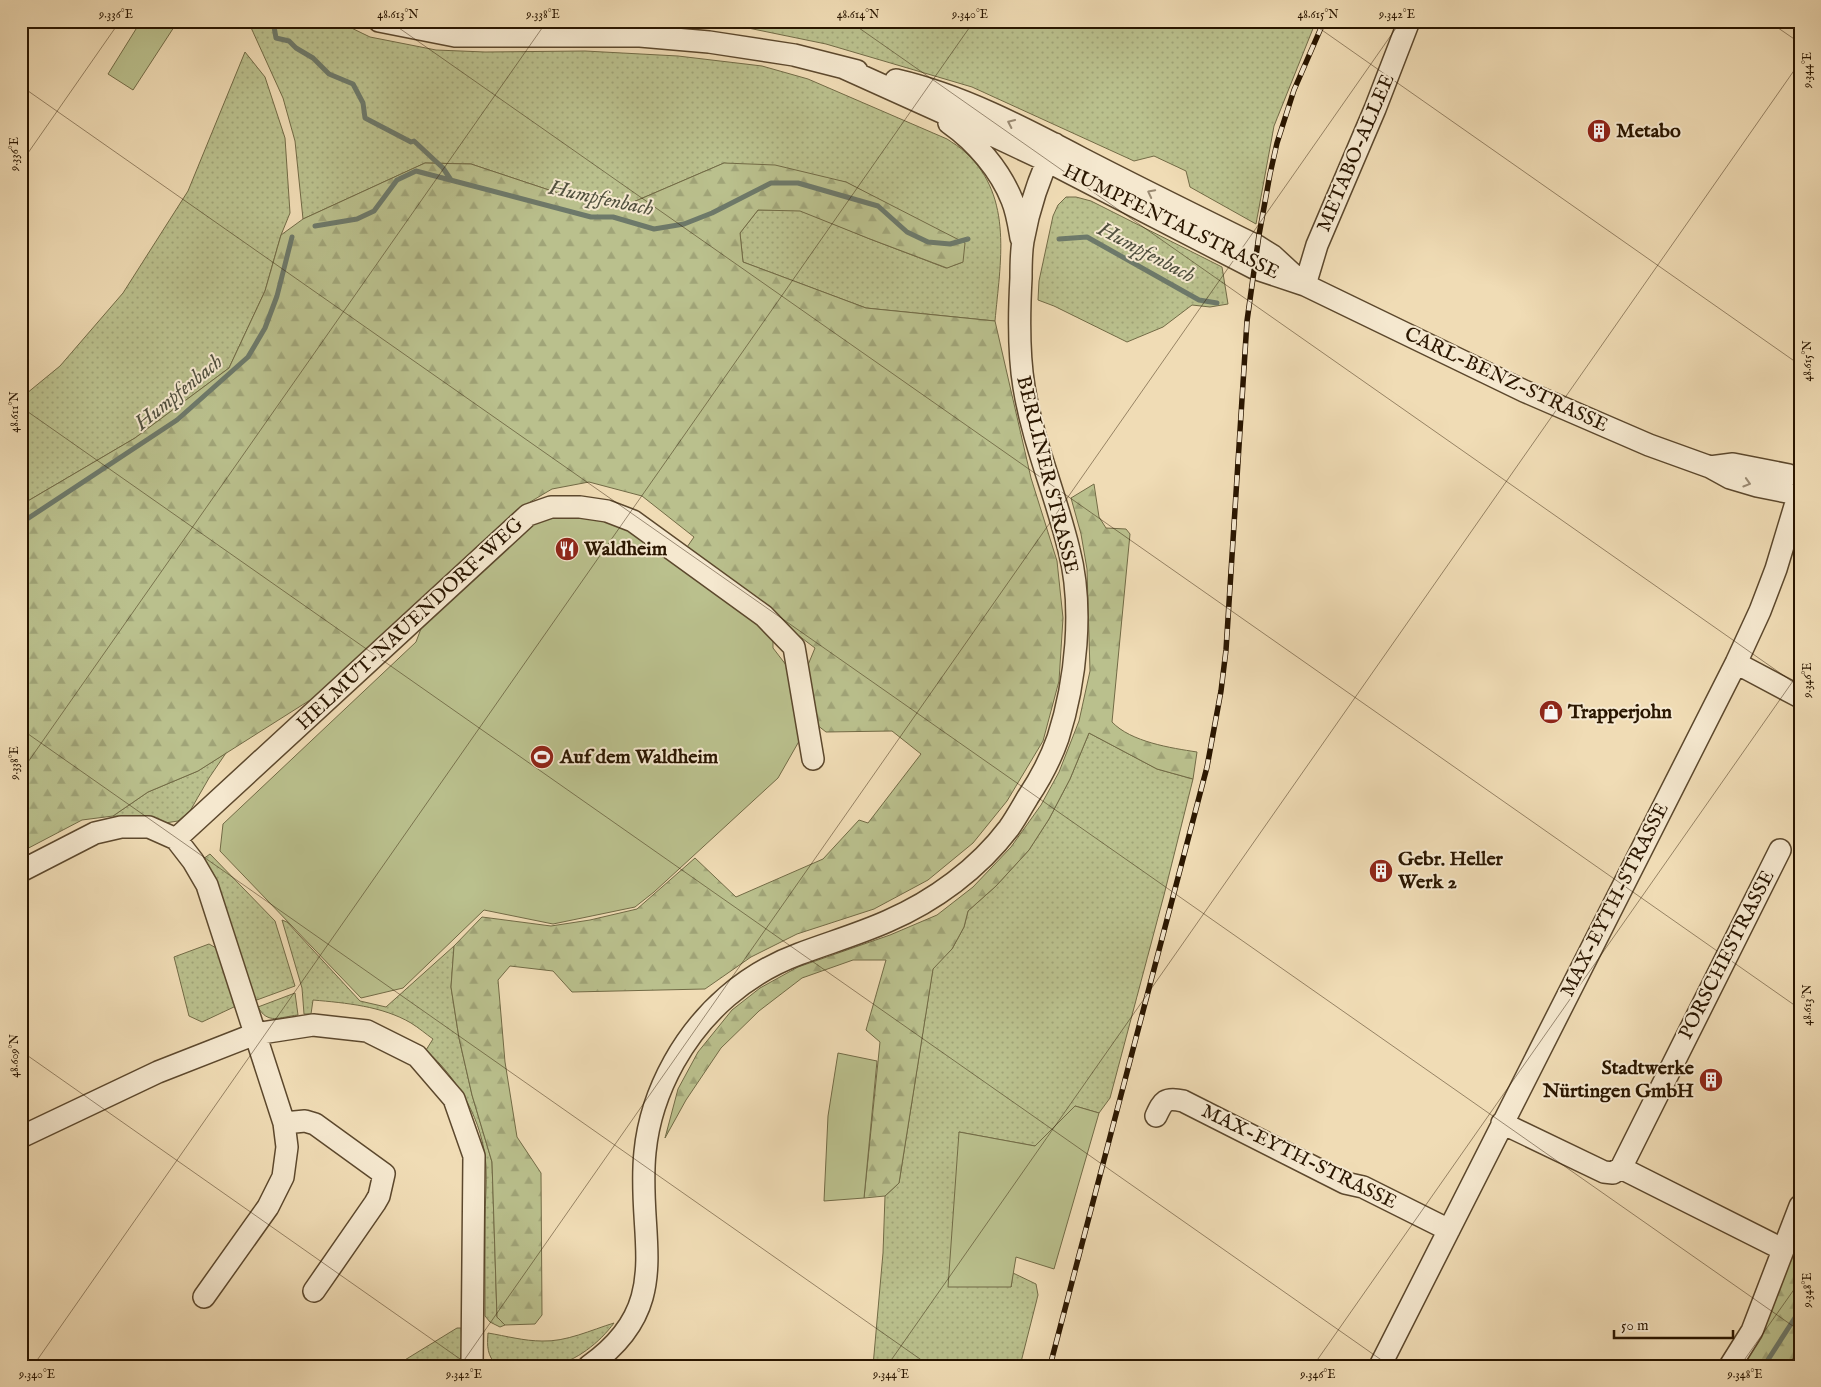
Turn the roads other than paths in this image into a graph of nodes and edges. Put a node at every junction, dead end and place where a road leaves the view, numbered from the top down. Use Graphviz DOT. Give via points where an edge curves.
graph roads {
  1 [pos="379,21"];
  2 [pos="1409,21"];
  3 [pos="844,68"];
  4 [pos="918,101"];
  5 [pos="1051,153"];
  6 [pos="1023,243"];
  7 [pos="1305,285"];
  8 [pos="1794,489"];
  9 [pos="1800,541"];
  10 [pos="1776,569"];
  11 [pos="1736,663"];
  12 [pos="1800,697"];
  13 [pos="812,759"];
  14 [pos="176,839"];
  15 [pos="1780,850"];
  16 [pos="21,871"];
  17 [pos="255,1034"];
  18 [pos="1156,1116"];
  19 [pos="1502,1123"];
  20 [pos="284,1124"];
  21 [pos="21,1137"];
  22 [pos="1621,1168"];
  23 [pos="1800,1206"];
  24 [pos="1449,1230"];
  25 [pos="1782,1249"];
  26 [pos="314,1291"];
  27 [pos="204,1297"];
  28 [pos="472,1366"];
  29 [pos="589,1366"];
  30 [pos="1380,1366"];
  31 [pos="1730,1366"];
  1 -- 3 [label="street, HUMPFENTALSTRASSE" via="455,36 640,36 709,42 794,55"];
  2 -- 7 [label="street, METABO-ALLEE" via="1317,245"];
  3 -- 4 [label="street, HUMPFENTALSTRASSE"];
  5 -- 3 [label="street, HUMPFENTALSTRASSE, one-way" via="976,106 912,84"];
  4 -- 5 [label="street, HUMPFENTALSTRASSE"];
  4 -- 6 [label="street" via="982,151 1012,200"];
  5 -- 6 [label="street, BERLINER STRASSE" via="1036,190"];
  5 -- 7 [label="street, HUMPFENTALSTRASSE" via="1254,268"];
  6 -- 29 [label="street, BERLINER STRASSE" via="1019,305 1024,390 1070,552 1077,611 1073,674 1057,740 1036,785 1009,827 958,879 929,900 890,921 794,955 760,972 727,995 693,1032 667,1075 644,1155 648,1256 644,1293 617,1342"];
  7 -- 8 [label="street, CARL-BENZ-STRASSE" via="1524,391 1649,445 1710,467 1733,464"];
  8 -- 10 [label="street, MAX-EYTH-STRASSE"];
  9 -- 10 [label="street, MAX-EYTH-STRASSE"];
  10 -- 11 [label="street, MAX-EYTH-STRASSE"];
  11 -- 12 [label="street"];
  11 -- 19 [label="street, MAX-EYTH-STRASSE"];
  13 -- 14 [label="street, HELMUT-NAUENDORF-WEG" via="794,647 764,616 633,521 607,511 551,507 528,515"];
  14 -- 16 [label="street" via="149,828 121,828 95,833"];
  14 -- 17 [label="street" via="207,885"];
  15 -- 22 [label="street, PORSCHESTRASSE"];
  17 -- 20 [label="street"];
  17 -- 21 [label="street" via="158,1072"];
  17 -- 28 [label="street" via="313,1025 367,1031 417,1056 454,1099 474,1156"];
  18 -- 24 [label="street, MAX-EYTH-STRASSE" via="1163,1102 1171,1098 1183,1101 1345,1183 1363,1186"];
  19 -- 22 [label="street" via="1604,1172 1613,1173"];
  19 -- 24 [label="street, MAX-EYTH-STRASSE"];
  20 -- 26 [label="street" via="305,1121 315,1124 384,1174 375,1203"];
  20 -- 27 [label="street" via="287,1147 283,1177 268,1207"];
  22 -- 25 [label="street"];
  23 -- 25 [label="street"];
  24 -- 30 [label="street, MAX-EYTH-STRASSE"];
  25 -- 31 [label="street" via="1752,1331"];
}
